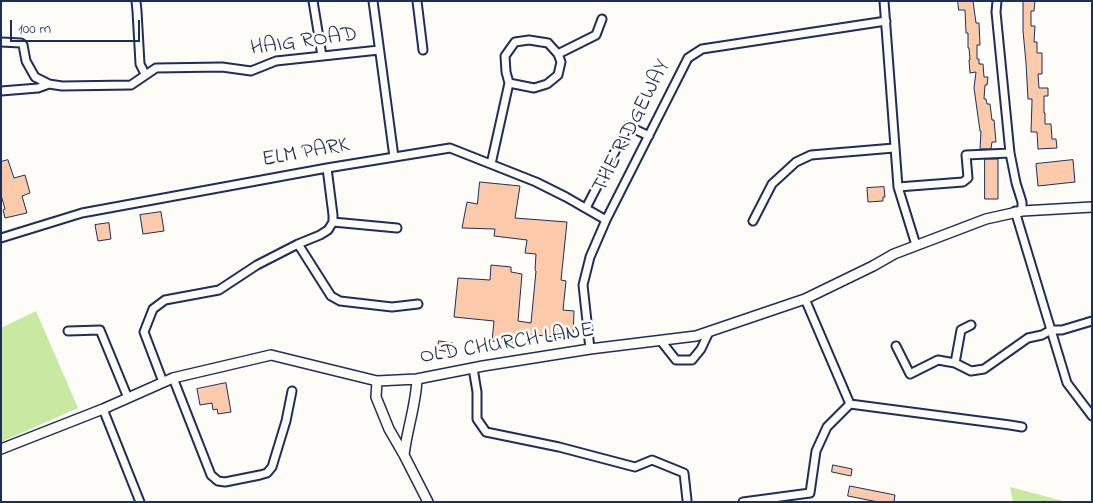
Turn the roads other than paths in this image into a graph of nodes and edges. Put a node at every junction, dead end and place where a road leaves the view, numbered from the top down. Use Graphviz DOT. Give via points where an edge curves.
graph roads {
  1 [pos="136,1"];
  2 [pos="313,1"];
  3 [pos="373,1"];
  4 [pos="417,1"];
  5 [pos="884,1"];
  6 [pos="997,1"];
  7 [pos="602,19"];
  8 [pos="886,21"];
  9 [pos="1,42"];
  10 [pos="379,50"];
  11 [pos="423,50"];
  12 [pos="558,54"];
  13 [pos="322,56"];
  14 [pos="145,74"];
  15 [pos="510,83"];
  16 [pos="49,84"];
  17 [pos="1,91"];
  18 [pos="649,136"];
  19 [pos="894,148"];
  20 [pos="1010,153"];
  21 [pos="394,157"];
  22 [pos="491,164"];
  23 [pos="327,168"];
  24 [pos="898,187"];
  25 [pos="1092,207"];
  26 [pos="586,208"];
  27 [pos="1018,211"];
  28 [pos="606,220"];
  29 [pos="753,221"];
  30 [pos="333,222"];
  31 [pos="397,228"];
  32 [pos="1,238"];
  33 [pos="298,244"];
  34 [pos="916,245"];
  35 [pos="805,299"];
  36 [pos="418,304"];
  37 [pos="1092,321"];
  38 [pos="972,325"];
  39 [pos="1051,330"];
  40 [pos="68,331"];
  41 [pos="709,332"];
  42 [pos="662,341"];
  43 [pos="896,346"];
  44 [pos="590,350"];
  45 [pos="955,363"];
  46 [pos="473,368"];
  47 [pos="173,378"];
  48 [pos="417,379"];
  49 [pos="376,380"];
  50 [pos="163,382"];
  51 [pos="292,391"];
  52 [pos="128,398"];
  53 [pos="850,404"];
  54 [pos="103,409"];
  55 [pos="1092,416"];
  56 [pos="1022,427"];
  57 [pos="1,450"];
  58 [pos="404,455"];
  59 [pos="687,500"];
  60 [pos="140,502"];
  61 [pos="428,502"];
  62 [pos="743,502"];
  1 -- 14 [label="street" via="140,64"];
  2 -- 13 [label="street"];
  3 -- 10 [label="street"];
  4 -- 11 [label="street"];
  5 -- 8 [label="street"];
  6 -- 20 [label="street"];
  7 -- 12 [label="street" via="596,36"];
  8 -- 18 [label="street, THE RIDGEWAY" via="702,49 688,58"];
  8 -- 19 [label="street"];
  9 -- 16 [label="street" via="21,43 26,61 36,77"];
  10 -- 13 [label="street, HAIG ROAD"];
  10 -- 21 [label="street"];
  12 -- 15 [label="street" via="558,75 547,84 534,88"];
  12 -- 15 [label="street" via="548,43 515,42 505,56"];
  13 -- 14 [label="street, HAIG ROAD" via="276,61 251,71 222,67 156,68"];
  14 -- 16 [label="street, HAIG ROAD" via="131,85"];
  15 -- 22 [label="street"];
  16 -- 17 [label="street, HAIG ROAD"];
  18 -- 26 [label="street" via="628,126"];
  18 -- 28 [label="street, THE RIDGEWAY"];
  19 -- 24 [label="street"];
  19 -- 29 [label="street" via="812,155 796,162 772,184"];
  20 -- 24 [label="street" via="966,155 968,178 963,182"];
  20 -- 27 [label="street" via="1022,202"];
  21 -- 22 [label="street, ELM PARK" via="450,148"];
  21 -- 23 [label="street, ELM PARK"];
  22 -- 26 [label="street, ELM PARK" via="536,182"];
  23 -- 30 [label="street"];
  23 -- 32 [label="street, ELM PARK" via="82,213"];
  24 -- 34 [label="street"];
  25 -- 27 [label="street, OLD CHURCH LANE"];
  26 -- 28 [label="street, ELM PARK"];
  27 -- 34 [label="street, OLD CHURCH LANE" via="986,219"];
  27 -- 39 [label="street"];
  28 -- 44 [label="street, THE RIDGEWAY" via="590,257 583,285"];
  30 -- 31 [label="street"];
  30 -- 33 [label="street" via="328,230"];
  33 -- 36 [label="street" via="331,296 340,301 392,307"];
  33 -- 50 [label="street" via="219,290 165,300 153,309 144,332"];
  34 -- 35 [label="street, OLD CHURCH LANE"];
  35 -- 41 [label="street, OLD CHURCH LANE"];
  35 -- 53 [label="street"];
  37 -- 39 [label="street"];
  38 -- 45 [label="street" via="961,330"];
  39 -- 45 [label="street" via="1028,338 984,369 971,371"];
  39 -- 55 [label="street" via="1067,383"];
  40 -- 52 [label="street" via="100,330"];
  41 -- 42 [label="street, OLD CHURCH LANE"];
  41 -- 42 [label="street" via="692,360 676,360"];
  42 -- 44 [label="street, OLD CHURCH LANE"];
  43 -- 45 [label="street" via="910,374 938,360"];
  44 -- 46 [label="street, OLD CHURCH LANE"];
  46 -- 48 [label="street, OLD CHURCH LANE"];
  46 -- 59 [label="street" via="477,419 486,432 635,467 652,460 684,472"];
  47 -- 49 [label="street, OLD CHURCH LANE" via="271,355"];
  47 -- 50 [label="street, OLD CHURCH LANE"];
  47 -- 51 [label="street" via="210,475 225,482 260,475 272,467"];
  48 -- 49 [label="street, OLD CHURCH LANE"];
  48 -- 58 [label="street"];
  49 -- 58 [label="street" via="376,397"];
  50 -- 52 [label="street, OLD CHURCH LANE"];
  52 -- 54 [label="street, OLD CHURCH LANE"];
  53 -- 56 [label="street"];
  53 -- 62 [label="street" via="826,427 816,451 810,493"];
  54 -- 57 [label="street, OLD CHURCH LANE"];
  54 -- 60 [label="street"];
  58 -- 61 [label="street"];
}
